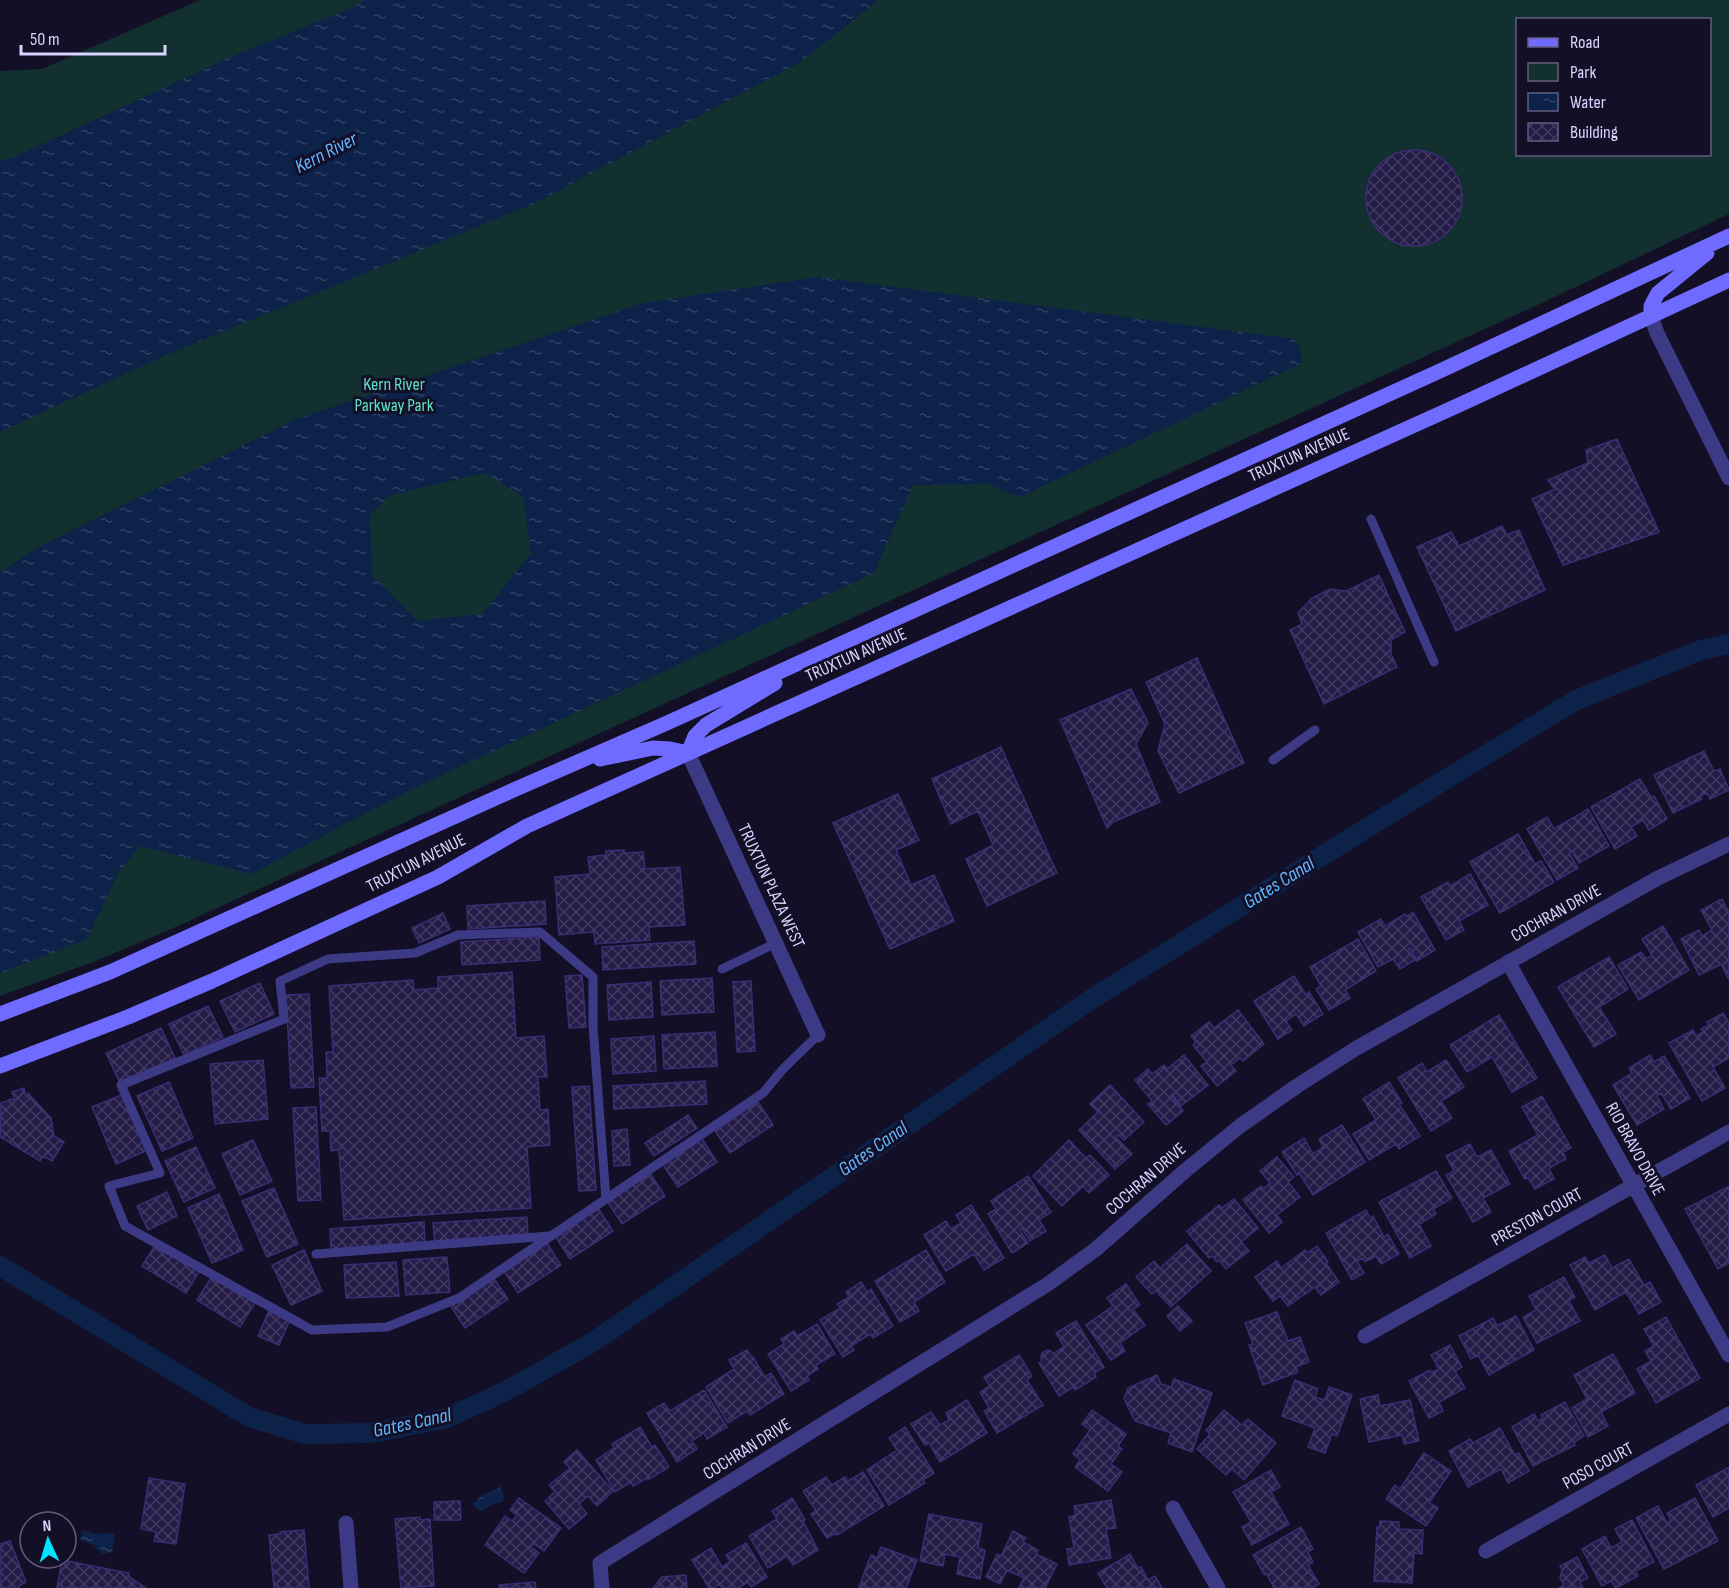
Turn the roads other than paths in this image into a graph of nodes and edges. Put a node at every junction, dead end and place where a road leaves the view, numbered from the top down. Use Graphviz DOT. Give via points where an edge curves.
graph roads {
  1 [pos="1726,238"];
  2 [pos="1729,280"];
  3 [pos="1651,316"];
  4 [pos="1729,478"];
  5 [pos="1371,519"];
  6 [pos="830,649"];
  7 [pos="1434,662"];
  8 [pos="1315,730"];
  9 [pos="688,753"];
  10 [pos="1273,760"];
  11 [pos="570,765"];
  12 [pos="1729,844"];
  13 [pos="776,943"];
  14 [pos="1508,962"];
  15 [pos="722,969"];
  16 [pos="0,1014"];
  17 [pos="818,1035"];
  18 [pos="0,1066"];
  19 [pos="1729,1132"];
  20 [pos="1634,1185"];
  21 [pos="606,1199"];
  22 [pos="552,1236"];
  23 [pos="316,1254"];
  24 [pos="1365,1336"];
  25 [pos="1729,1355"];
  26 [pos="1729,1414"];
  27 [pos="1173,1508"];
  28 [pos="346,1523"];
  29 [pos="1486,1551"];
  30 [pos="351,1588"];
  31 [pos="602,1588"];
  32 [pos="1218,1588"];
  1 -- 3 [label="main road" via="1658,293"];
  1 -- 6 [label="main road, TRUXTUN AVENUE"];
  2 -- 3 [label="main road, TRUXTUN AVENUE"];
  3 -- 4 [label="street"];
  3 -- 9 [label="main road, TRUXTUN AVENUE"];
  5 -- 7 [label="lane"];
  6 -- 9 [label="main road" via="706,725 695,736"];
  6 -- 11 [label="main road, TRUXTUN AVENUE"];
  8 -- 10 [label="lane"];
  9 -- 11 [label="main road" via="653,748"];
  9 -- 13 [label="street, TRUXTUN PLAZA WEST"];
  9 -- 18 [label="main road, TRUXTUN AVENUE" via="527,826 438,877 212,981"];
  11 -- 16 [label="main road, TRUXTUN AVENUE" via="130,963"];
  12 -- 14 [label="street, COCHRAN DRIVE" via="1658,878"];
  13 -- 15 [label="lane"];
  13 -- 17 [label="street, TRUXTUN PLAZA WEST"];
  14 -- 20 [label="street, RIO BRAVO DRIVE"];
  14 -- 31 [label="street, COCHRAN DRIVE" via="1297,1086 1240,1126 1096,1249 1048,1284 600,1563"];
  17 -- 21 [label="lane" via="763,1093"];
  19 -- 20 [label="street, PRESTON COURT"];
  20 -- 24 [label="street, PRESTON COURT"];
  20 -- 25 [label="street, RIO BRAVO DRIVE"];
  21 -- 22 [label="lane"];
  21 -- 22 [label="lane" via="592,1026 593,977 540,932 458,935 415,953 328,959 280,981 284,1019 121,1085 160,1173 109,1186 125,1226 312,1330 387,1327 459,1298"];
  22 -- 23 [label="lane"];
  26 -- 29 [label="street, POSO COURT"];
  27 -- 32 [label="street"];
  28 -- 30 [label="street"];
}
